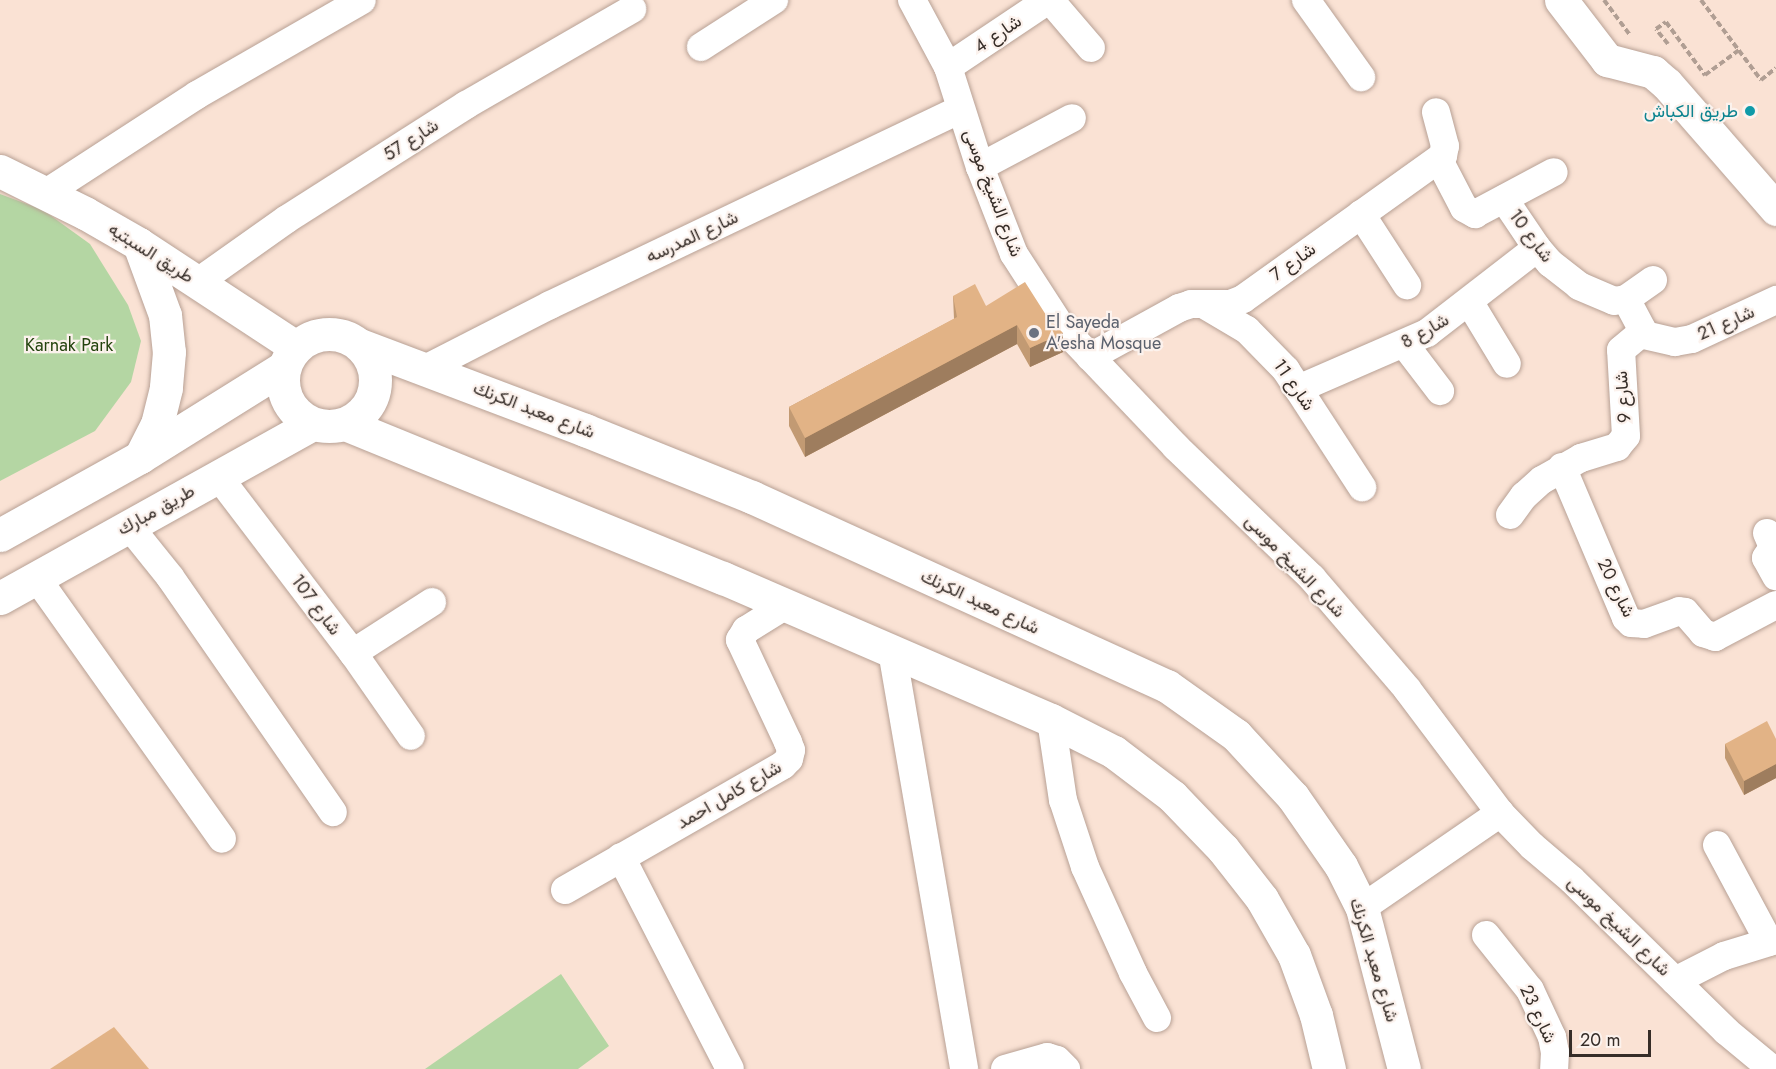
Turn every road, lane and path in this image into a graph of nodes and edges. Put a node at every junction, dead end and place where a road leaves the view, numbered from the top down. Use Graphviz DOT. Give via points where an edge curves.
graph roads {
  1 [pos="362,0"];
  2 [pos="774,0"];
  3 [pos="912,0"];
  4 [pos="1049,0"];
  5 [pos="1561,0"];
  6 [pos="1701,0"];
  7 [pos="1310,2"];
  8 [pos="632,9"];
  9 [pos="701,47"];
  10 [pos="1670,47"];
  11 [pos="1091,48"];
  12 [pos="1739,50"];
  13 [pos="948,67"];
  14 [pos="1776,68"];
  15 [pos="1361,77"];
  16 [pos="962,109"];
  17 [pos="1436,112"];
  18 [pos="1072,118"];
  19 [pos="1439,160"];
  20 [pos="980,167"];
  21 [pos="0,171"];
  22 [pos="1554,171"];
  23 [pos="46,193"];
  24 [pos="1504,199"];
  25 [pos="1776,209"];
  26 [pos="1361,214"];
  27 [pos="139,244"];
  28 [pos="1537,248"];
  29 [pos="1653,279"];
  30 [pos="198,282"];
  31 [pos="1407,285"];
  32 [pos="1626,299"];
  33 [pos="1776,300"];
  34 [pos="1470,303"];
  35 [pos="1203,304"];
  36 [pos="1640,334"];
  37 [pos="360,345"];
  38 [pos="1405,345"];
  39 [pos="290,357"];
  40 [pos="1090,357"];
  41 [pos="1507,364"];
  42 [pos="425,369"];
  43 [pos="1298,389"];
  44 [pos="1440,391"];
  45 [pos="313,424"];
  46 [pos="345,424"];
  47 [pos="140,457"];
  48 [pos="1562,467"];
  49 [pos="218,476"];
  50 [pos="1362,487"];
  51 [pos="1510,515"];
  52 [pos="129,526"];
  53 [pos="1767,533"];
  54 [pos="0,535"];
  55 [pos="1776,576"];
  56 [pos="36,577"];
  57 [pos="0,597"];
  58 [pos="432,603"];
  59 [pos="786,605"];
  60 [pos="1776,605"];
  61 [pos="892,651"];
  62 [pos="353,653"];
  63 [pos="1051,720"];
  64 [pos="411,736"];
  65 [pos="333,812"];
  66 [pos="1500,813"];
  67 [pos="222,838"];
  68 [pos="1717,845"];
  69 [pos="621,857"];
  70 [pos="565,890"];
  71 [pos="1362,908"];
  72 [pos="1486,935"];
  73 [pos="1773,941"];
  74 [pos="1675,981"];
  75 [pos="1157,1018"];
  76 [pos="730,1069"];
  77 [pos="964,1069"];
  78 [pos="1005,1069"];
  79 [pos="1066,1069"];
  80 [pos="1329,1069"];
  81 [pos="1404,1069"];
  82 [pos="1554,1069"];
  83 [pos="1772,1069"];
  1 -- 23 [label="street" via="197,95"];
  2 -- 9 [label="street"];
  3 -- 13 [label="street, شارع الشيخ موسى"];
  4 -- 11 [label="street"];
  4 -- 13 [label="street, شارع 4"];
  5 -- 25 [label="street" via="1607,60 1653,72 1667,84"];
  6 -- 12 [label="path"];
  7 -- 15 [label="street"];
  8 -- 30 [label="street, شارع 57" via="466,105"];
  10 -- 12 [label="path" via="1656,29 1666,22 1705,75"];
  12 -- 14 [label="path" via="1761,80"];
  13 -- 16 [label="street, شارع الشيخ موسى"];
  16 -- 20 [label="street, شارع الشيخ موسى"];
  16 -- 42 [label="street, شارع المدرسه" via="550,304"];
  17 -- 19 [label="street" via="1445,146"];
  18 -- 20 [label="street"];
  19 -- 24 [label="street" via="1468,212 1481,212"];
  19 -- 26 [label="street, شارع 7"];
  20 -- 40 [label="street, شارع الشيخ موسى" via="1014,254 1060,325"];
  21 -- 23 [label="street, طريق السبتيه"];
  22 -- 24 [label="street"];
  23 -- 27 [label="street, طريق السبتيه"];
  24 -- 28 [label="street, شارع 10"];
  26 -- 31 [label="street"];
  26 -- 35 [label="street, شارع 7" via="1243,299 1230,304"];
  27 -- 30 [label="street, طريق السبتيه"];
  27 -- 47 [label="street" via="165,315 169,352 162,406"];
  28 -- 32 [label="street, شارع 10" via="1579,286 1604,299"];
  28 -- 34 [label="street, شارع 8"];
  29 -- 32 [label="street"];
  30 -- 39 [label="street, طريق السبتيه"];
  32 -- 36 [label="street" via="1641,324"];
  33 -- 36 [label="street, شارع 21" via="1692,339 1675,342"];
  34 -- 38 [label="street, شارع 8"];
  34 -- 41 [label="street"];
  35 -- 40 [label="street, شارع 7" via="1179,308"];
  35 -- 43 [label="street, شارع 11" via="1247,330 1286,370"];
  36 -- 48 [label="street, شارع 9" via="1621,350 1626,436 1617,447"];
  37 -- 39 [label="street" via="345,336 328,333 311,337"];
  37 -- 42 [label="street, شارع معبد الكرنك"];
  37 -- 46 [label="street" via="372,360 376,379 372,398 361,414"];
  38 -- 43 [label="street, شارع 8"];
  38 -- 44 [label="street"];
  39 -- 45 [label="street" via="283,384 288,401 298,415"];
  39 -- 47 [label="street"];
  40 -- 66 [label="street, شارع الشيخ موسى" via="1176,447 1312,578 1407,689"];
  42 -- 71 [label="street, شارع معبد الكرنك" via="752,497 1167,686 1236,735 1293,797 1341,866"];
  43 -- 50 [label="street, شارع 11"];
  45 -- 46 [label="street"];
  45 -- 49 [label="street, طريق مبارك"];
  46 -- 59 [label="street"];
  47 -- 54 [label="street"];
  48 -- 51 [label="street, شارع 9" via="1524,496"];
  48 -- 60 [label="street, شارع 20" via="1631,623 1644,624 1679,611 1703,633 1715,637"];
  49 -- 52 [label="street, طريق مبارك"];
  49 -- 62 [label="street, شارع 107"];
  52 -- 56 [label="street, طريق مبارك"];
  52 -- 65 [label="street" via="170,577"];
  53 -- 55 [label="street" via="1773,547 1766,558"];
  56 -- 57 [label="street, طريق مبارك"];
  56 -- 67 [label="street"];
  58 -- 62 [label="street"];
  59 -- 61 [label="street"];
  59 -- 69 [label="street, شارع كامل احمد" via="746,630 740,640 788,742 789,759"];
  61 -- 63 [label="street"];
  61 -- 77 [label="street"];
  62 -- 64 [label="street, شارع 107"];
  63 -- 75 [label="street" via="1063,800 1085,867"];
  63 -- 80 [label="street" via="1114,752 1172,796 1223,849 1262,899 1294,955 1316,1015"];
  66 -- 71 [label="street"];
  66 -- 74 [label="street, شارع الشيخ موسى"];
  68 -- 73 [label="street"];
  69 -- 70 [label="street, شارع كامل احمد"];
  69 -- 76 [label="street"];
  71 -- 81 [label="street, شارع معبد الكرنك"];
  72 -- 82 [label="street, شارع 23" via="1530,990 1552,1037"];
  73 -- 74 [label="street" via="1724,956"];
  74 -- 83 [label="street, شارع الشيخ موسى" via="1725,1031"];
  78 -- 79 [label="street" via="1047,1057"];
}
